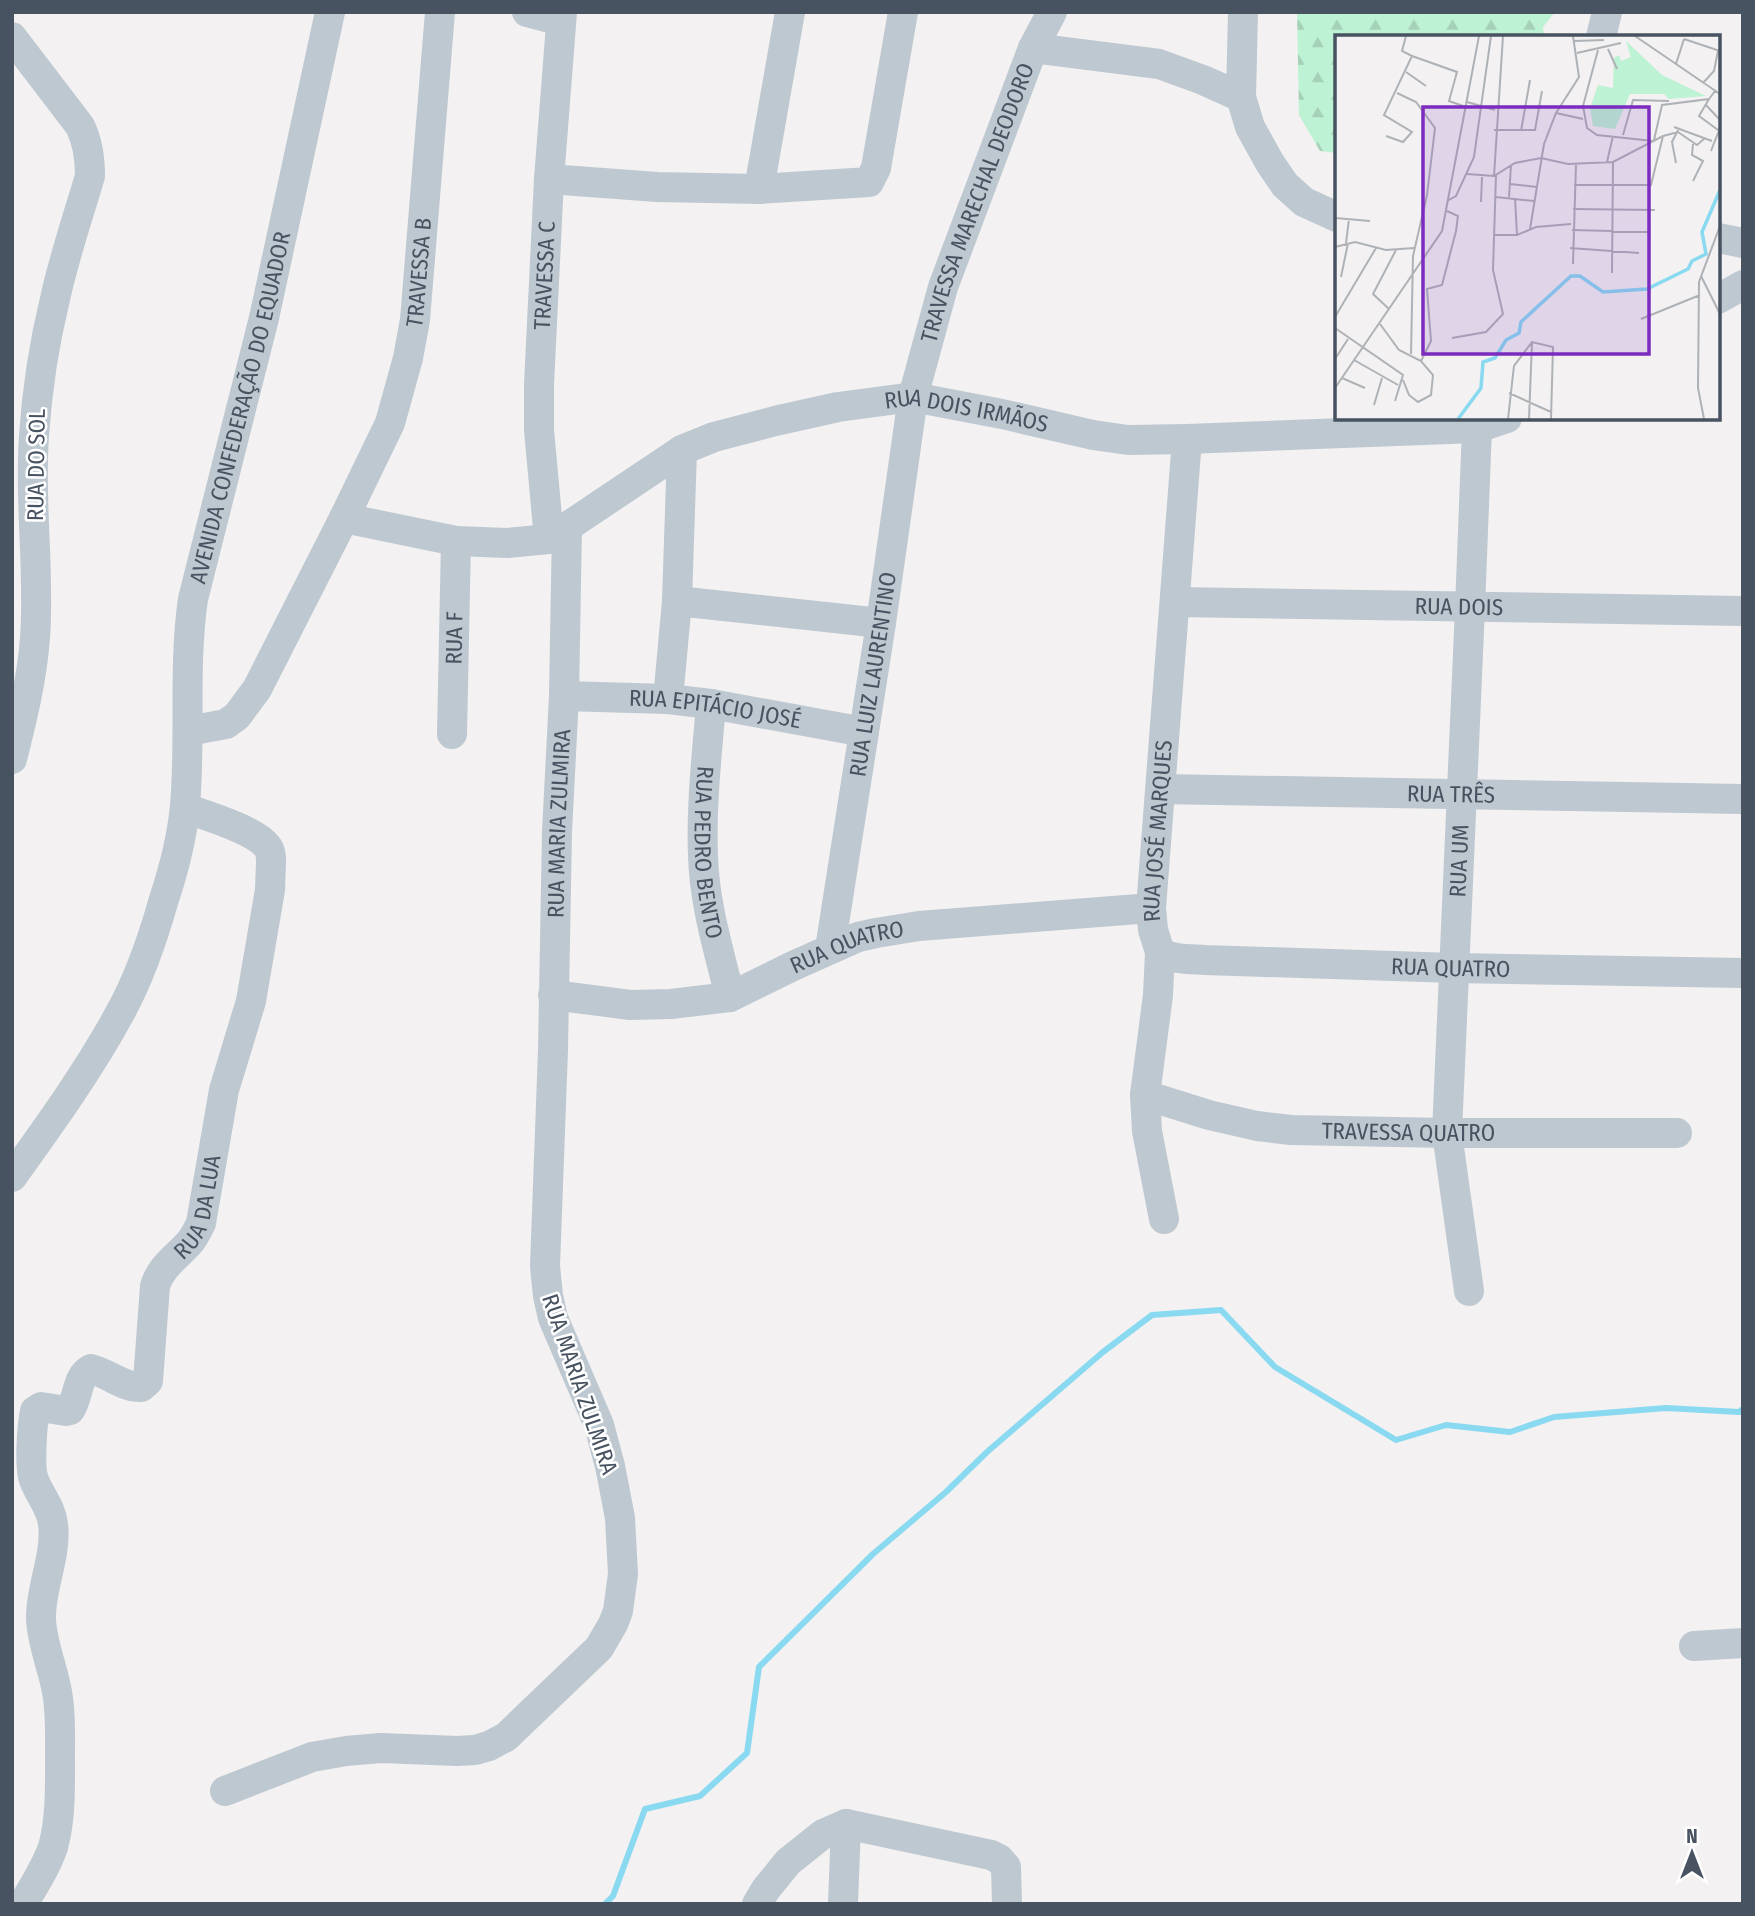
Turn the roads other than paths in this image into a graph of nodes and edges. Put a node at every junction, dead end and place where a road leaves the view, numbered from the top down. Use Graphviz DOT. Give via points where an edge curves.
graph roads {
  1 [pos="330,12"];
  2 [pos="440,12"];
  3 [pos="527,12"];
  4 [pos="790,12"];
  5 [pos="902,12"];
  6 [pos="1052,12"];
  7 [pos="1243,12"];
  8 [pos="1607,12"];
  9 [pos="561,17"];
  10 [pos="1601,35"];
  11 [pos="12,37"];
  12 [pos="1033,48"];
  13 [pos="1241,97"];
  14 [pos="549,179"];
  15 [pos="759,189"];
  16 [pos="1335,216"];
  17 [pos="1720,238"];
  18 [pos="1743,243"];
  19 [pos="1743,285"];
  20 [pos="1720,298"];
  21 [pos="913,397"];
  22 [pos="1501,420"];
  23 [pos="1427,424"];
  24 [pos="1476,428"];
  25 [pos="1187,439"];
  26 [pos="682,450"];
  27 [pos="344,519"];
  28 [pos="558,533"];
  29 [pos="456,541"];
  30 [pos="677,601"];
  31 [pos="1175,602"];
  32 [pos="1470,608"];
  33 [pos="1743,611"];
  34 [pos="881,623"];
  35 [pos="564,696"];
  36 [pos="668,699"];
  37 [pos="710,704"];
  38 [pos="188,731"];
  39 [pos="864,732"];
  40 [pos="452,734"];
  41 [pos="12,759"];
  42 [pos="1161,789"];
  43 [pos="1462,794"];
  44 [pos="1743,799"];
  45 [pos="185,808"];
  46 [pos="1151,908"];
  47 [pos="831,949"];
  48 [pos="1160,951"];
  49 [pos="1454,968"];
  50 [pos="1743,973"];
  51 [pos="553,995"];
  52 [pos="730,997"];
  53 [pos="1145,1095"];
  54 [pos="1447,1133"];
  55 [pos="1676,1133"];
  56 [pos="12,1177"];
  57 [pos="1164,1219"];
  58 [pos="1469,1291"];
  59 [pos="1743,1643"];
  60 [pos="1694,1646"];
  61 [pos="225,1791"];
  62 [pos="846,1824"];
  63 [pos="23,1904"];
  64 [pos="757,1904"];
  65 [pos="843,1904"];
  66 [pos="1007,1904"];
  1 -- 38 [label="street, AVENIDA CONFEDERAÇÃO DO EQUADOR" via="264,318 193,599 188,631"];
  2 -- 27 [label="street, TRAVESSA B" via="408,358 390,423"];
  3 -- 9 [label="street"];
  4 -- 15 [label="street"];
  5 -- 15 [label="street" via="878,157 869,182"];
  6 -- 12 [label="street, TRAVESSA MARECHAL DEODORO"];
  7 -- 13 [label="street"];
  8 -- 10 [label="street"];
  9 -- 14 [label="street, TRAVESSA C"];
  11 -- 41 [label="street, RUA DO SOL" via="80,126 89,150 90,176 54,301 37,393 33,439 35,638"];
  12 -- 13 [label="street" via="1159,64"];
  12 -- 21 [label="street, TRAVESSA MARECHAL DEODORO" via="943,287"];
  13 -- 16 [label="street" via="1250,127 1285,185 1304,202"];
  14 -- 15 [label="street"];
  14 -- 28 [label="street, TRAVESSA C" via="540,430"];
  17 -- 18 [label="street"];
  19 -- 20 [label="street"];
  21 -- 25 [label="street, RUA DOIS IRMÃOS" via="1093,436"];
  21 -- 26 [label="street, RUA DOIS IRMÃOS" via="775,421"];
  21 -- 34 [label="street, RUA LUIZ LAURENTINO"];
  22 -- 24 [label="street, RUA DOIS IRMÃOS"];
  23 -- 24 [label="street, RUA DOIS IRMÃOS"];
  23 -- 25 [label="street, RUA DOIS IRMÃOS"];
  24 -- 32 [label="street, RUA UM"];
  25 -- 31 [label="street, RUA JOSÉ MARQUES"];
  26 -- 28 [label="street, RUA DOIS IRMÃOS"];
  26 -- 30 [label="street"];
  27 -- 29 [label="street, RUA DOIS IRMÃOS"];
  27 -- 38 [label="street, TRAVESSA B" via="247,703 226,724"];
  28 -- 29 [label="street, RUA DOIS IRMÃOS" via="507,543"];
  28 -- 35 [label="street, RUA MARIA ZULMIRA"];
  29 -- 40 [label="street, RUA F"];
  30 -- 34 [label="street"];
  30 -- 36 [label="street"];
  31 -- 32 [label="street, RUA DOIS"];
  31 -- 42 [label="street, RUA JOSÉ MARQUES"];
  32 -- 33 [label="street, RUA DOIS"];
  32 -- 43 [label="street, RUA UM"];
  34 -- 39 [label="street, RUA LUIZ LAURENTINO"];
  35 -- 36 [label="street, RUA EPITÁCIO JOSÉ"];
  35 -- 51 [label="street, RUA MARIA ZULMIRA"];
  36 -- 37 [label="street, RUA EPITÁCIO JOSÉ"];
  37 -- 39 [label="street, RUA EPITÁCIO JOSÉ"];
  37 -- 52 [label="street, RUA PEDRO BENTO" via="703,855"];
  38 -- 45 [label="street, AVENIDA CONFEDERAÇÃO DO EQUADOR"];
  39 -- 47 [label="street, RUA LUIZ LAURENTINO"];
  42 -- 43 [label="street, RUA TRÊS"];
  42 -- 46 [label="street, RUA JOSÉ MARQUES"];
  43 -- 44 [label="street, RUA TRÊS"];
  43 -- 49 [label="street, RUA UM"];
  45 -- 56 [label="street, AVENIDA CONFEDERAÇÃO DO EQUADOR" via="175,865 145,960 121,1012"];
  45 -- 63 [label="street, RUA DA LUA" via="260,840 269,850 270,890 254,988 224,1090 201,1223 155,1286 148,1381 131,1387 88,1369 70,1410 41,1407 33,1417 33,1478 51,1511 54,1527 41,1617 58,1699 60,1777 55,1839"];
  46 -- 47 [label="street, RUA QUATRO" via="897,928"];
  46 -- 48 [label="street, RUA JOSÉ MARQUES"];
  47 -- 52 [label="street, RUA QUATRO"];
  48 -- 49 [label="street, RUA QUATRO" via="1166,956 1205,960"];
  48 -- 53 [label="street, RUA JOSÉ MARQUES"];
  49 -- 50 [label="street, RUA QUATRO"];
  49 -- 54 [label="street, RUA UM"];
  51 -- 52 [label="street, RUA QUATRO" via="630,1005"];
  51 -- 61 [label="street, RUA MARIA ZULMIRA" via="545,1254 548,1296 599,1424 617,1497 622,1574 613,1624 599,1648 506,1737 489,1746 457,1751 346,1751 312,1758"];
  53 -- 54 [label="street, TRAVESSA QUATRO" via="1257,1126"];
  53 -- 57 [label="street, RUA JOSÉ MARQUES"];
  54 -- 55 [label="street, TRAVESSA QUATRO"];
  54 -- 58 [label="street, RUA UM"];
  59 -- 60 [label="street"];
  62 -- 64 [label="street" via="823,1834 788,1862"];
  62 -- 65 [label="street"];
  62 -- 66 [label="street" via="991,1855 1006,1867"];
}
